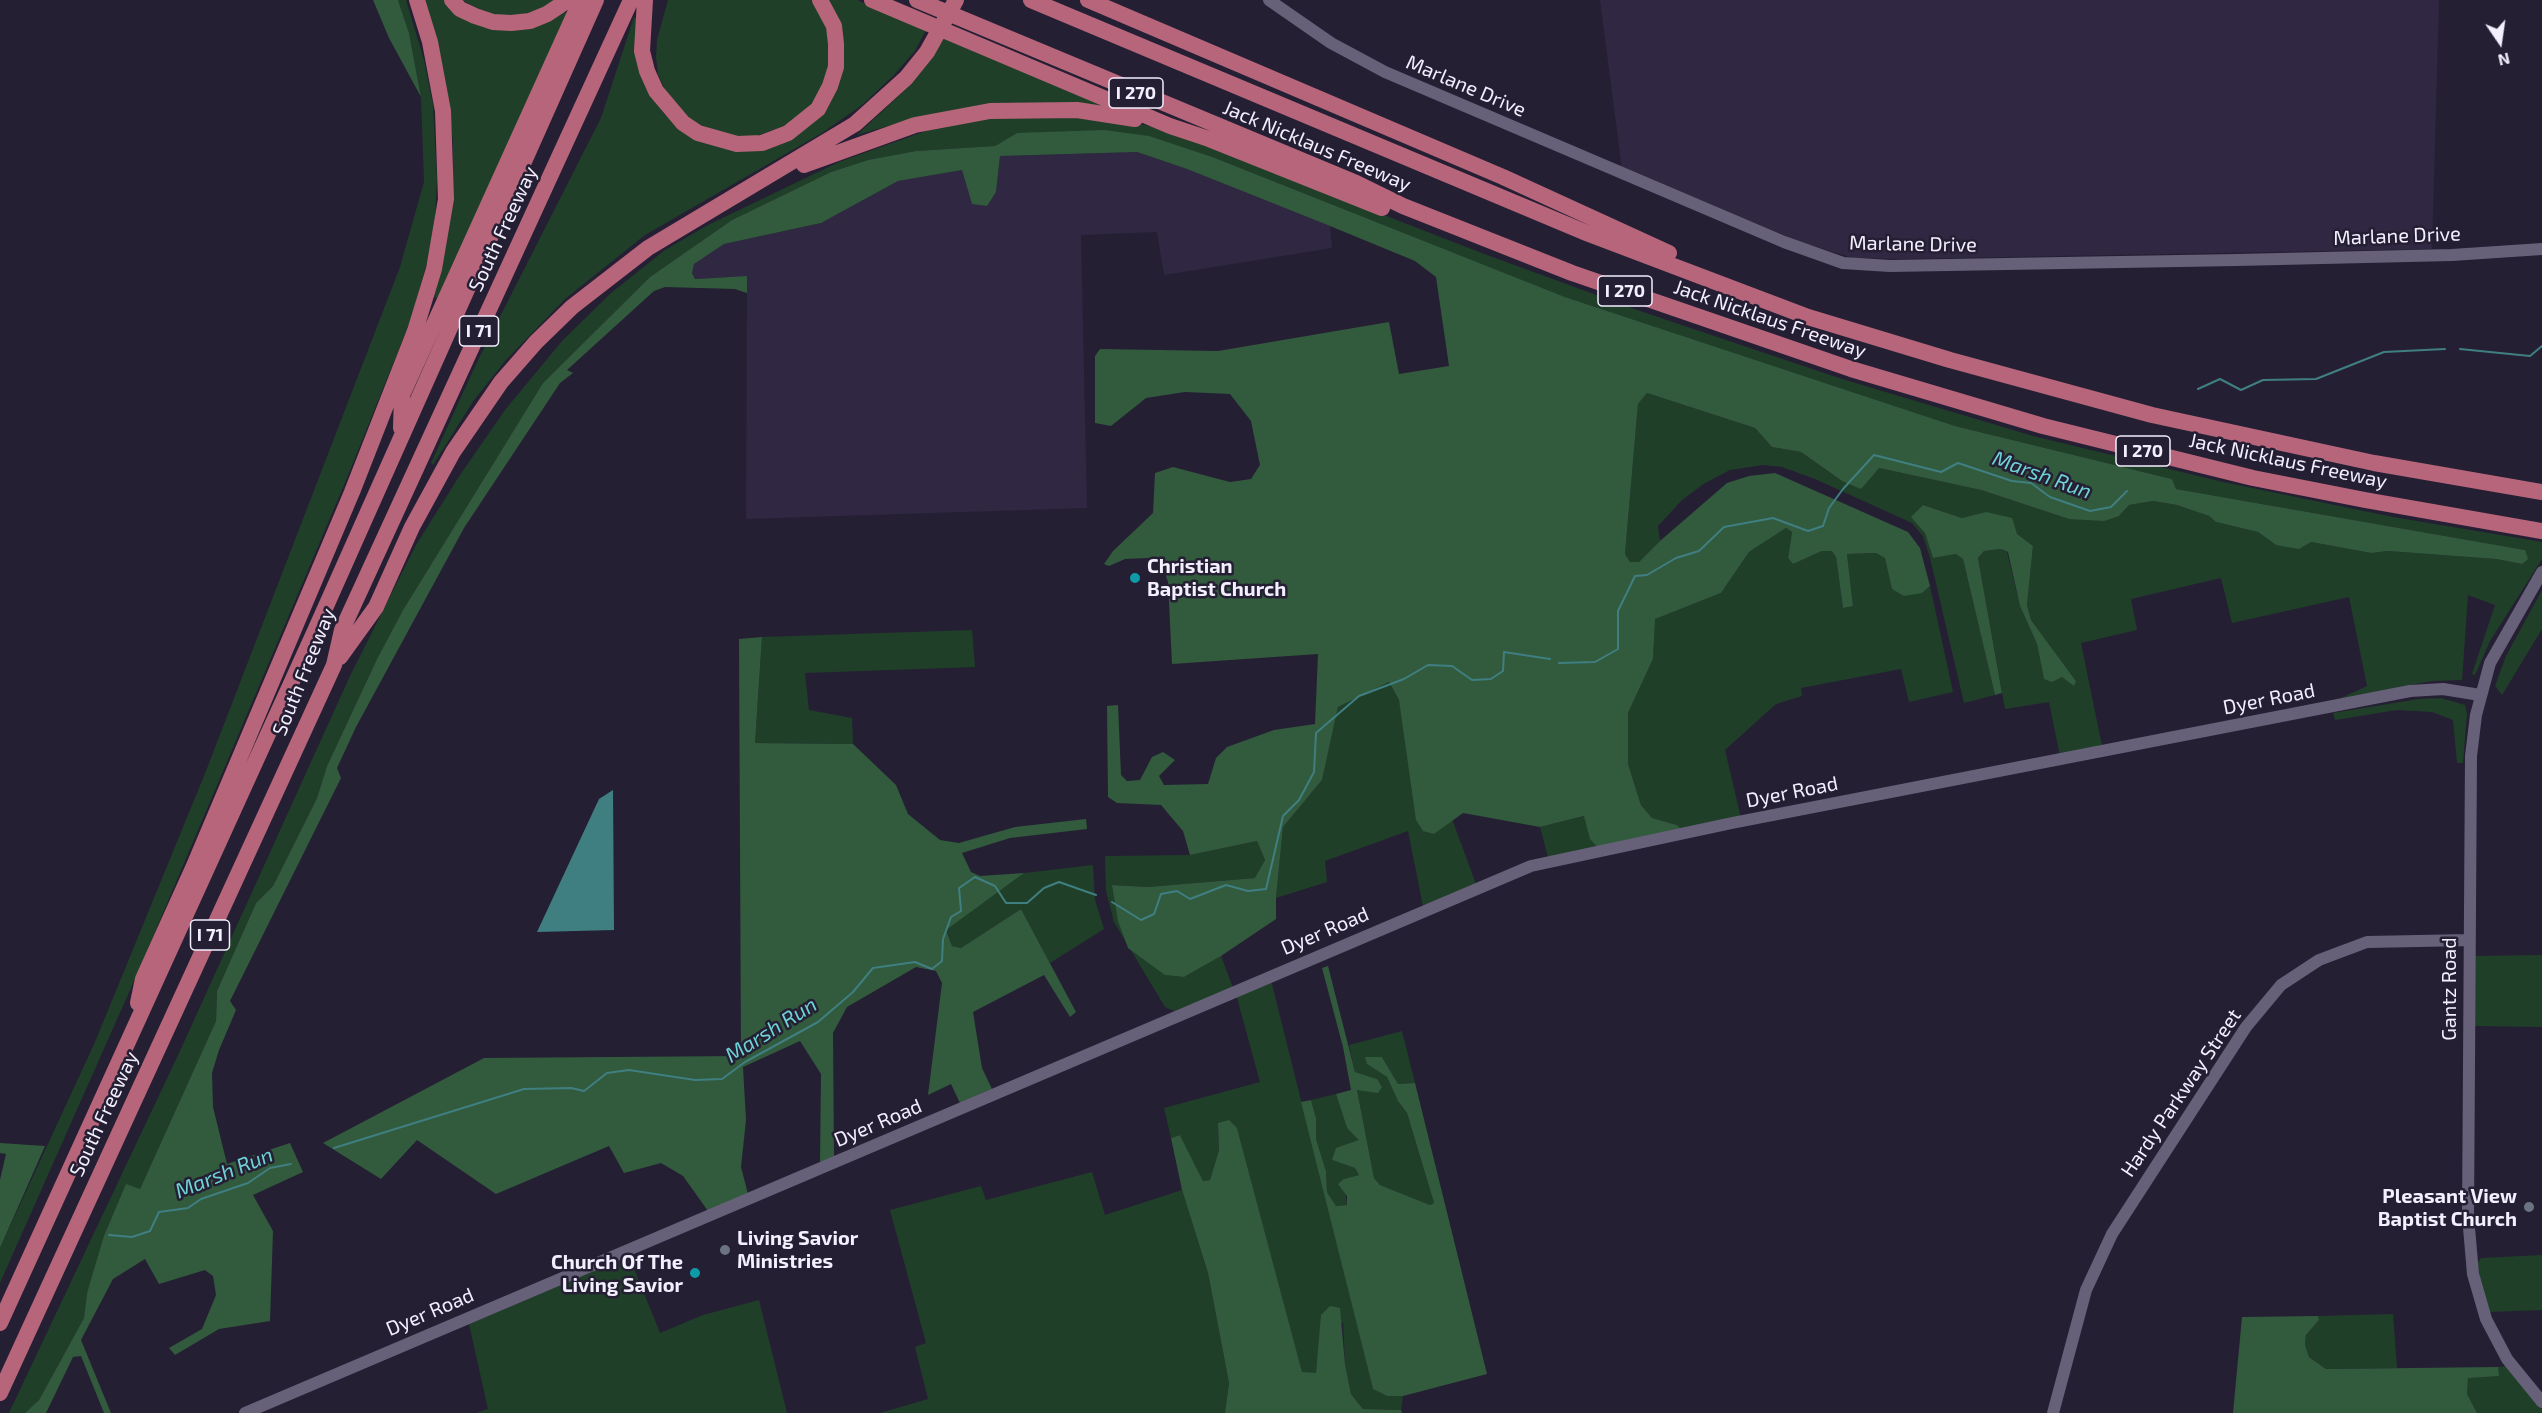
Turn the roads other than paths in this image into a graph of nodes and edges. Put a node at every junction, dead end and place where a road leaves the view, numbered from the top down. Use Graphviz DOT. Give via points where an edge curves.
graph roads {
  1 [pos="417,0"];
  2 [pos="452,0"];
  3 [pos="568,0"];
  4 [pos="581,0"];
  5 [pos="596,0"];
  6 [pos="631,0"];
  7 [pos="645,0"];
  8 [pos="820,0"];
  9 [pos="872,0"];
  10 [pos="917,0"];
  11 [pos="956,0"];
  12 [pos="1031,0"];
  13 [pos="1088,0"];
  14 [pos="1269,0"];
  15 [pos="1170,126"];
  16 [pos="761,181"];
  17 [pos="1498,243"];
  18 [pos="2542,249"];
  19 [pos="1749,296"];
  20 [pos="400,438"];
  21 [pos="2542,492"];
  22 [pos="2542,531"];
  23 [pos="2542,572"];
  24 [pos="334,665"];
  25 [pos="2480,696"];
  26 [pos="2469,940"];
  27 [pos="133,1030"];
  28 [pos="0,1323"];
  29 [pos="0,1393"];
  30 [pos="2542,1402"];
  31 [pos="245,1413"];
  32 [pos="2053,1413"];
  1 -- 27 [label="highway" via="443,111 446,199 434,269 415,331 352,492 143,979"];
  2 -- 3 [label="highway" via="475,16 511,22 530,21"];
  4 -- 20 [label="highway" via="402,395"];
  5 -- 20 [label="highway, South Freeway / I 71"];
  6 -- 24 [label="highway, South Freeway / I 71" via="342,630"];
  7 -- 8 [label="highway" via="642,51 656,91 683,123 698,133 725,142 749,144 781,136 803,123 818,109 830,86 836,67 834,26"];
  9 -- 15 [label="highway"];
  10 -- 17 [label="highway, Jack Nicklaus Freeway / I 270"];
  11 -- 16 [label="highway" via="927,52 906,78 855,124"];
  12 -- 19 [label="highway, Jack Nicklaus Freeway / I 270" via="1380,148"];
  13 -- 19 [label="highway" via="1503,177 1681,258"];
  14 -- 18 [label="street, Marlane Drive" via="1331,43 1385,72 1792,246 1843,263 1881,266 2128,262 2452,255"];
  15 -- 16 [label="highway" via="1077,110 990,111 915,125"];
  15 -- 17 [label="highway" via="1404,216"];
  16 -- 24 [label="highway" via="648,248 572,307 536,342 501,382 453,452 412,527 376,607"];
  17 -- 22 [label="highway, Jack Nicklaus Freeway / I 270" via="1752,337 2043,426 2265,480"];
  19 -- 21 [label="highway, Jack Nicklaus Freeway / I 270" via="1950,360 2152,415 2374,463"];
  20 -- 27 [label="highway, South Freeway / I 71"];
  23 -- 25 [label="street, Gantz Road" via="2490,663"];
  24 -- 29 [label="highway, South Freeway / I 71"];
  25 -- 26 [label="street, Gantz Road" via="2470,784"];
  25 -- 31 [label="street, Dyer Road" via="2443,689 2410,691 1531,866"];
  26 -- 30 [label="street, Gantz Road" via="2468,1216 2473,1274 2480,1302 2499,1345"];
  26 -- 32 [label="street, Hardy Parkway Street" via="2367,942 2319,960 2281,985 2246,1027 2109,1239 2078,1315"];
  27 -- 28 [label="highway, South Freeway / I 71"];
}
